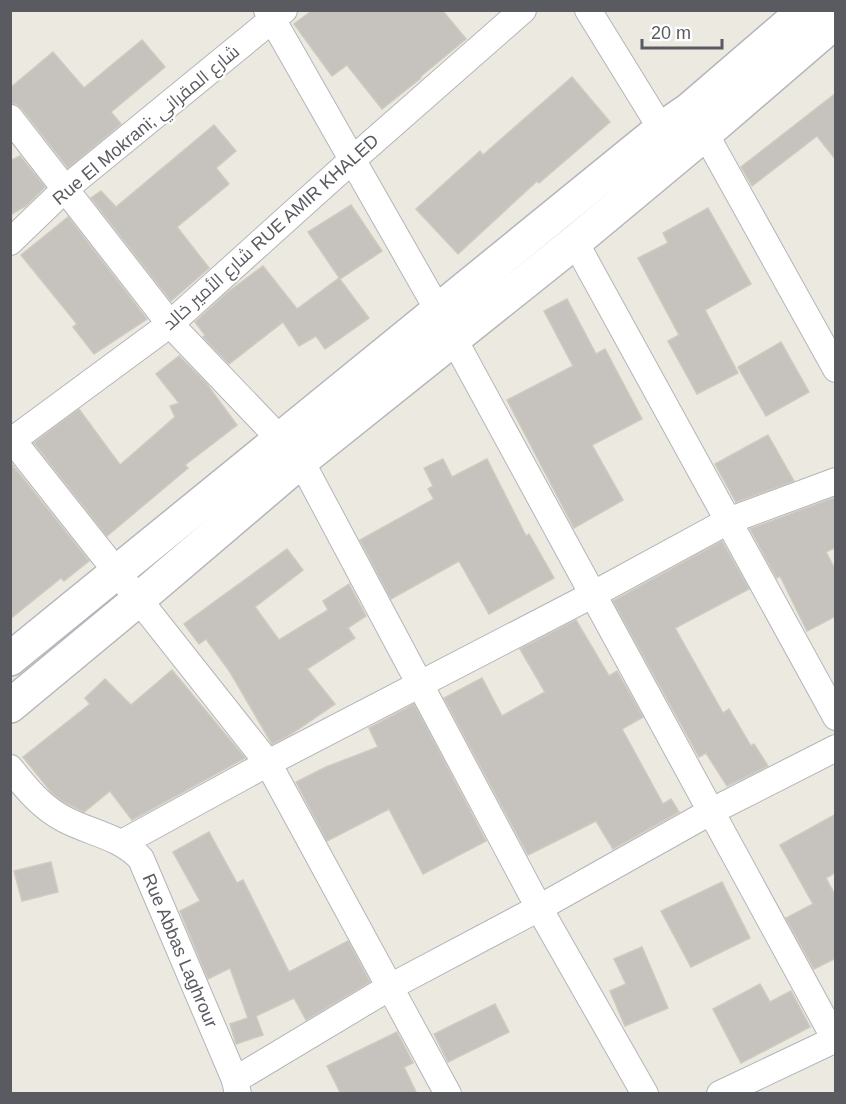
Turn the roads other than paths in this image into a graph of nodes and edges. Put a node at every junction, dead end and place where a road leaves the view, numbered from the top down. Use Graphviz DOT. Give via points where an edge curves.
graph roads {
  1 [pos="523,10"];
  2 [pos="588,10"];
  3 [pos="805,10"];
  4 [pos="274,14"];
  5 [pos="836,21"];
  6 [pos="10,118"];
  7 [pos="698,120"];
  8 [pos="670,142"];
  9 [pos="351,160"];
  10 [pos="65,189"];
  11 [pos="10,242"];
  12 [pos="575,242"];
  13 [pos="438,310"];
  14 [pos="170,324"];
  15 [pos="454,338"];
  16 [pos="836,369"];
  17 [pos="11,440"];
  18 [pos="291,450"];
  19 [pos="836,481"];
  20 [pos="728,521"];
  21 [pos="118,572"];
  22 [pos="592,595"];
  23 [pos="139,599"];
  24 [pos="10,658"];
  25 [pos="418,684"];
  26 [pos="10,706"];
  27 [pos="836,717"];
  28 [pos="836,748"];
  29 [pos="268,763"];
  30 [pos="10,768"];
  31 [pos="710,812"];
  32 [pos="122,843"];
  33 [pos="539,908"];
  34 [pos="390,987"];
  35 [pos="835,1040"];
  36 [pos="237,1087"];
  37 [pos="448,1094"];
  38 [pos="645,1094"];
  39 [pos="720,1094"];
  1 -- 9 [label="street, شارع الأمير خالد RUE AMIR KHALED"];
  2 -- 8 [label="street"];
  3 -- 7 [label="main road"];
  4 -- 9 [label="street"];
  4 -- 10 [label="street, Rue El Mokrani; شارع المقراني"];
  5 -- 7 [label="main road"];
  6 -- 10 [label="street"];
  7 -- 8 [label="main road"];
  7 -- 16 [label="street"];
  8 -- 12 [label="main road"];
  8 -- 13 [label="main road"];
  9 -- 13 [label="street"];
  9 -- 14 [label="street, شارع الأمير خالد RUE AMIR KHALED"];
  10 -- 11 [label="street, Rue El Mokrani; شارع المقراني"];
  10 -- 14 [label="street"];
  12 -- 15 [label="main road"];
  12 -- 20 [label="street"];
  13 -- 15 [label="street"];
  13 -- 18 [label="main road"];
  14 -- 17 [label="street, شارع الأمير خالد RUE AMIR KHALED"];
  14 -- 18 [label="street"];
  15 -- 18 [label="main road"];
  15 -- 22 [label="street"];
  17 -- 21 [label="street"];
  18 -- 21 [label="main road"];
  18 -- 23 [label="main road"];
  18 -- 25 [label="street"];
  19 -- 20 [label="street"];
  20 -- 22 [label="street"];
  20 -- 27 [label="street"];
  21 -- 23 [label="street"];
  21 -- 24 [label="main road"];
  22 -- 25 [label="street"];
  22 -- 31 [label="street"];
  23 -- 26 [label="main road"];
  23 -- 29 [label="street"];
  25 -- 29 [label="street"];
  25 -- 33 [label="street"];
  28 -- 31 [label="street"];
  29 -- 32 [label="street"];
  29 -- 34 [label="street"];
  30 -- 32 [label="street, Rue Abbas Laghrour" via="47,808 65,820"];
  31 -- 33 [label="street"];
  31 -- 35 [label="street"];
  32 -- 36 [label="street, Rue Abbas Laghrour" via="146,867"];
  33 -- 34 [label="street"];
  33 -- 38 [label="street"];
  34 -- 36 [label="street"];
  34 -- 37 [label="street"];
  35 -- 39 [label="street"];
}
